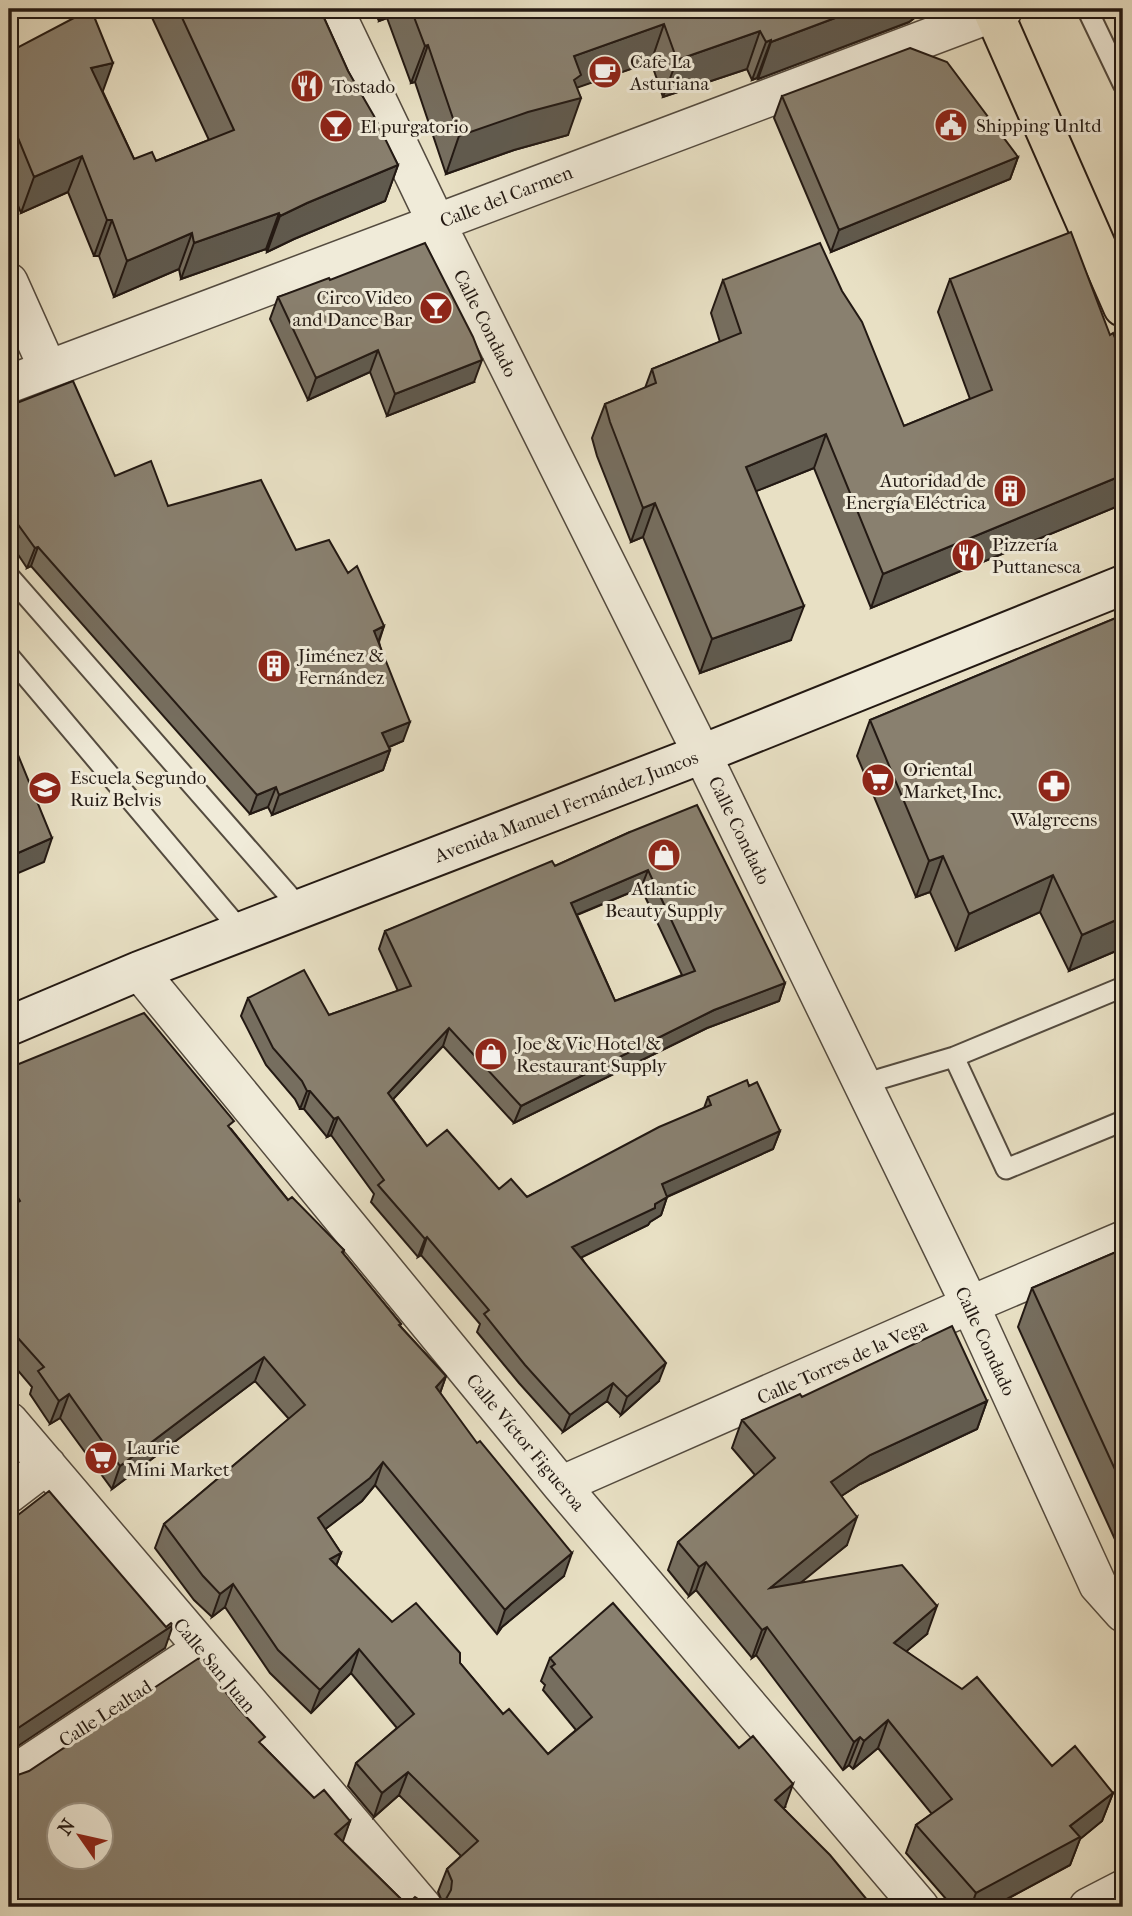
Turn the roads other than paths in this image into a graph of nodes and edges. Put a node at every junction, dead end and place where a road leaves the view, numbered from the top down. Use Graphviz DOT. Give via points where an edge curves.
graph roads {
  1 [pos="334,9"];
  2 [pos="1087,9"];
  3 [pos="997,10"];
  4 [pos="1123,84"];
  5 [pos="436,222"];
  6 [pos="9,282"];
  7 [pos="1119,288"];
  8 [pos="48,369"];
  9 [pos="9,384"];
  10 [pos="9,576"];
  11 [pos="1123,585"];
  12 [pos="9,656"];
  13 [pos="702,754"];
  14 [pos="300,908"];
  15 [pos="242,932"];
  16 [pos="139,971"];
  17 [pos="1123,987"];
  18 [pos="9,1026"];
  19 [pos="954,1057"];
  20 [pos="863,1084"];
  21 [pos="1123,1121"];
  22 [pos="1123,1240"];
  23 [pos="970,1305"];
  24 [pos="9,1421"];
  25 [pos="47,1465"];
  26 [pos="561,1485"];
  27 [pos="9,1494"];
  28 [pos="1123,1614"];
  29 [pos="202,1649"];
  30 [pos="9,1777"];
  31 [pos="1123,1889"];
  32 [pos="423,1907"];
  33 [pos="920,1907"];
  34 [pos="1088,1907"];
  1 -- 5 [label="street, Calle Condado"];
  2 -- 4 [label="lane"];
  3 -- 5 [label="street, Calle del Carmen"];
  3 -- 7 [label="main road"];
  5 -- 8 [label="street, Calle del Carmen"];
  5 -- 13 [label="street, Calle Condado"];
  6 -- 8 [label="street"];
  8 -- 9 [label="street, Calle del Carmen"];
  10 -- 14 [label="lane"];
  11 -- 13 [label="main road, Avenida Manuel Fernández Juncos"];
  12 -- 15 [label="lane"];
  13 -- 14 [label="main road, Avenida Manuel Fernández Juncos"];
  13 -- 20 [label="street, Calle Condado"];
  14 -- 15 [label="main road, Avenida Manuel Fernández Juncos"];
  15 -- 16 [label="main road, Avenida Manuel Fernández Juncos"];
  16 -- 18 [label="main road, Avenida Manuel Fernández Juncos"];
  16 -- 26 [label="street, Calle Víctor Figueroa"];
  17 -- 19 [label="lane"];
  19 -- 20 [label="lane"];
  19 -- 21 [label="lane" via="1006,1169"];
  20 -- 23 [label="street, Calle Condado"];
  22 -- 23 [label="street, Calle Torres de la Vega"];
  23 -- 26 [label="street, Calle Torres de la Vega"];
  23 -- 28 [label="street, Calle Condado" via="1098,1585"];
  24 -- 25 [label="street, Calle San Juan"];
  25 -- 27 [label="street"];
  25 -- 29 [label="street, Calle San Juan"];
  26 -- 33 [label="street, Calle Víctor Figueroa"];
  29 -- 30 [label="street, Calle Lealtad"];
  29 -- 32 [label="street, Calle San Juan"];
  31 -- 34 [label="street"];
}
